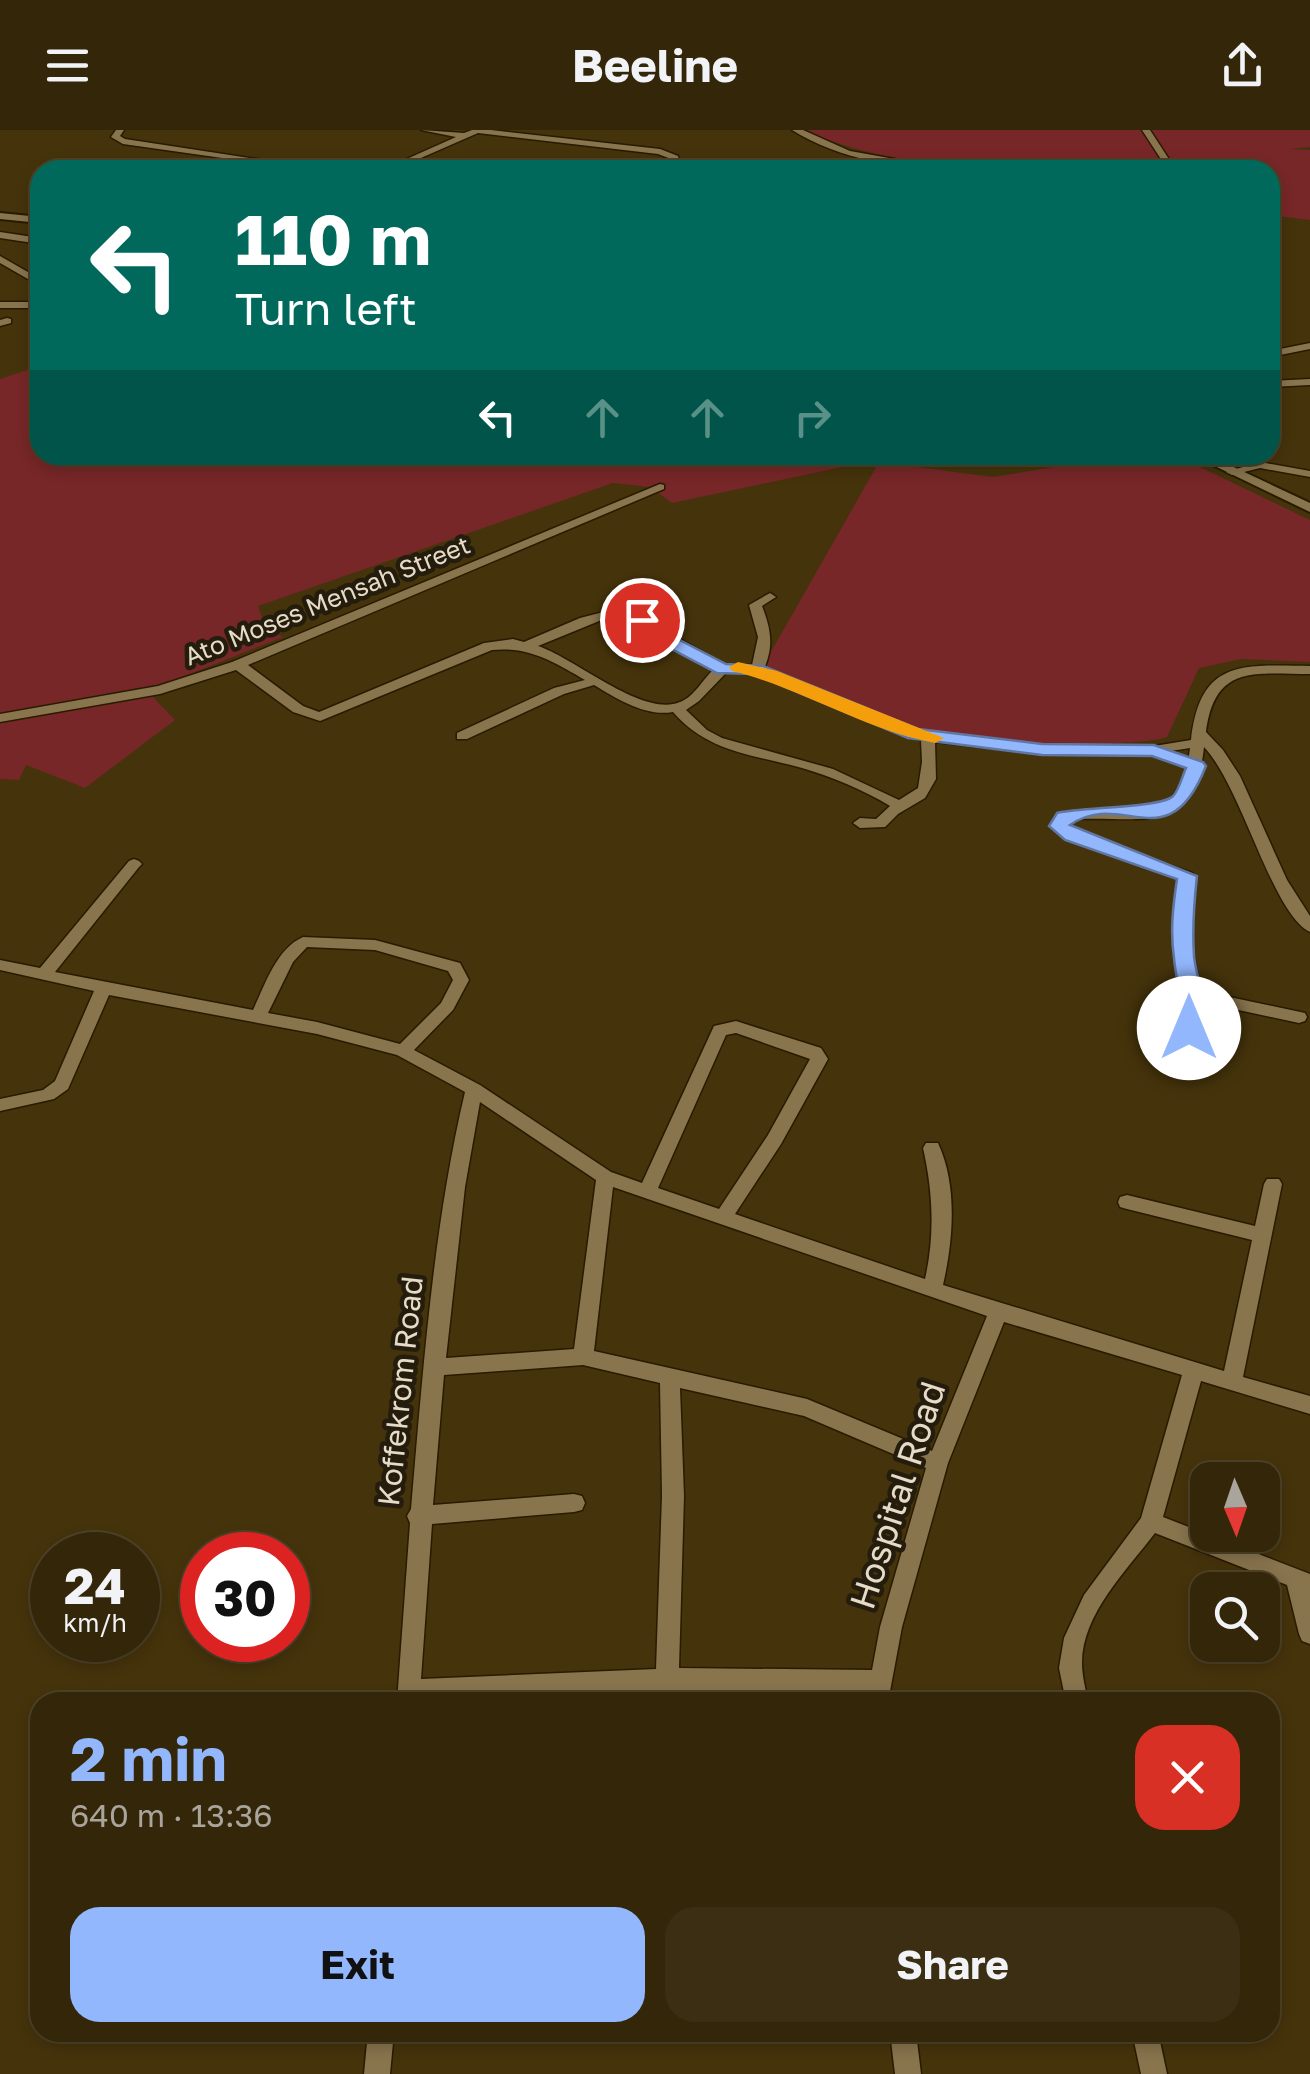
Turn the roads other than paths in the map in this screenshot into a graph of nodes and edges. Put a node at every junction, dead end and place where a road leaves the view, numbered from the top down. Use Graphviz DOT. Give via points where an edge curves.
graph roads {
  1 [pos="120,130"];
  2 [pos="425,130"];
  3 [pos="479,130"];
  4 [pos="796,130"];
  5 [pos="1146,130"];
  6 [pos="466,136"];
  7 [pos="255,160"];
  8 [pos="412,160"];
  9 [pos="676,160"];
  10 [pos="887,160"];
  11 [pos="1166,160"];
  12 [pos="0,216"];
  13 [pos="30,219"];
  14 [pos="2,236"];
  15 [pos="30,240"];
  16 [pos="0,260"];
  17 [pos="30,277"];
  18 [pos="30,303"];
  19 [pos="0,305"];
  20 [pos="1310,346"];
  21 [pos="1280,352"];
  22 [pos="1310,382"];
  23 [pos="1280,384"];
  24 [pos="1218,465"];
  25 [pos="1260,465"];
  26 [pos="1232,472"];
  27 [pos="1310,474"];
  28 [pos="660,487"];
  29 [pos="1310,508"];
  30 [pos="770,597"];
  31 [pos="528,645"];
  32 [pos="237,665"];
  33 [pos="723,669"];
  34 [pos="757,669"];
  35 [pos="1310,670"];
  36 [pos="595,681"];
  37 [pos="678,708"];
  38 [pos="0,718"];
  39 [pos="462,736"];
  40 [pos="928,737"];
  41 [pos="1198,738"];
  42 [pos="1154,750"];
  43 [pos="1196,766"];
  44 [pos="902,807"];
  45 [pos="860,823"];
  46 [pos="134,864"];
  47 [pos="1310,927"];
  48 [pos="0,965"];
  49 [pos="43,975"];
  50 [pos="104,988"];
  51 [pos="1194,995"];
  52 [pos="258,1017"];
  53 [pos="1298,1017"];
  54 [pos="403,1050"];
  55 [pos="1174,1070"];
  56 [pos="474,1089"];
  57 [pos="0,1106"];
  58 [pos="932,1148"];
  59 [pos="604,1177"];
  60 [pos="1272,1184"];
  61 [pos="647,1192"];
  62 [pos="1128,1202"];
  63 [pos="723,1218"];
  64 [pos="1261,1235"];
  65 [pos="933,1289"];
  66 [pos="998,1312"];
  67 [pos="583,1356"];
  68 [pos="434,1367"];
  69 [pos="1194,1373"];
  70 [pos="670,1378"];
  71 [pos="1232,1383"];
  72 [pos="1310,1405"];
  73 [pos="938,1463"];
  74 [pos="574,1503"];
  75 [pos="418,1516"];
  76 [pos="1150,1522"];
  77 [pos="1303,1582"];
  78 [pos="1310,1634"];
  79 [pos="667,1679"];
  80 [pos="408,1692"];
  81 [pos="480,1692"];
  82 [pos="878,1692"];
  83 [pos="1075,1692"];
  84 [pos="381,2042"];
  85 [pos="904,2042"];
  86 [pos="1147,2042"];
  87 [pos="378,2074"];
  88 [pos="908,2074"];
  89 [pos="1154,2074"];
  1 -- 7 [label="street" via="115,137 123,141"];
  2 -- 6 [label="street"];
  3 -- 6 [label="street"];
  3 -- 9 [label="street" via="660,152"];
  4 -- 10 [label="street" via="848,154"];
  5 -- 11 [label="street"];
  6 -- 8 [label="street"];
  12 -- 13 [label="street"];
  14 -- 15 [label="street"];
  16 -- 17 [label="street"];
  18 -- 19 [label="street"];
  20 -- 21 [label="street"];
  22 -- 23 [label="street"];
  24 -- 26 [label="street"];
  25 -- 26 [label="street"];
  25 -- 27 [label="street"];
  26 -- 29 [label="street"];
  28 -- 32 [label="street, Ato Moses Mensah Street"];
  30 -- 34 [label="street" via="755,605 767,639"];
  31 -- 32 [label="street" via="502,642 320,716"];
  31 -- 33 [label="street" via="620,612"];
  31 -- 36 [label="street"];
  32 -- 38 [label="street, Ato Moses Mensah Street" via="160,690"];
  33 -- 34 [label="street"];
  33 -- 37 [label="street"];
  34 -- 40 [label="street"];
  35 -- 41 [label="street" via="1228,676 1209,696"];
  36 -- 37 [label="street" via="642,702"];
  36 -- 39 [label="street"];
  37 -- 44 [label="street" via="717,742 807,766"];
  40 -- 42 [label="street" via="1042,750"];
  40 -- 44 [label="street" via="927,788"];
  41 -- 42 [label="street"];
  41 -- 43 [label="street"];
  41 -- 47 [label="street" via="1226,759"];
  42 -- 43 [label="street"];
  43 -- 51 [label="street" via="1184,797 1166,810 1091,811 1064,818 1059,826 1188,876 1182,943"];
  44 -- 45 [label="street" via="880,824"];
  46 -- 49 [label="street"];
  48 -- 49 [label="street"];
  49 -- 50 [label="street"];
  50 -- 52 [label="street"];
  50 -- 57 [label="street" via="62,1085"];
  51 -- 53 [label="street"];
  51 -- 55 [label="street"];
  52 -- 54 [label="street"];
  52 -- 54 [label="street" via="286,959 303,942 376,944 454,967 462,980 455,996"];
  54 -- 56 [label="street"];
  56 -- 59 [label="street"];
  56 -- 68 [label="street, Koffekrom Road" via="462,1136"];
  58 -- 65 [label="street" via="944,1208"];
  59 -- 61 [label="street"];
  59 -- 67 [label="street"];
  60 -- 64 [label="street"];
  61 -- 63 [label="street"];
  61 -- 63 [label="street" via="720,1030 736,1027 815,1052 819,1059 776,1139"];
  62 -- 64 [label="street"];
  63 -- 65 [label="street"];
  64 -- 71 [label="street"];
  65 -- 66 [label="street"];
  66 -- 69 [label="street"];
  66 -- 73 [label="street, Hospital Road"];
  67 -- 68 [label="street"];
  67 -- 70 [label="street"];
  68 -- 75 [label="street, Koffekrom Road"];
  69 -- 71 [label="street"];
  69 -- 76 [label="street"];
  70 -- 73 [label="street" via="807,1408"];
  70 -- 79 [label="street"];
  71 -- 72 [label="street"];
  73 -- 82 [label="street, Hospital Road"];
  74 -- 75 [label="street"];
  75 -- 80 [label="street, Koffekrom Road"];
  76 -- 77 [label="street"];
  76 -- 83 [label="street" via="1075,1640 1070,1663"];
  77 -- 78 [label="street"];
  79 -- 81 [label="street"];
  79 -- 82 [label="street"];
  84 -- 87 [label="street"];
  85 -- 88 [label="street"];
  86 -- 89 [label="street"];
}
